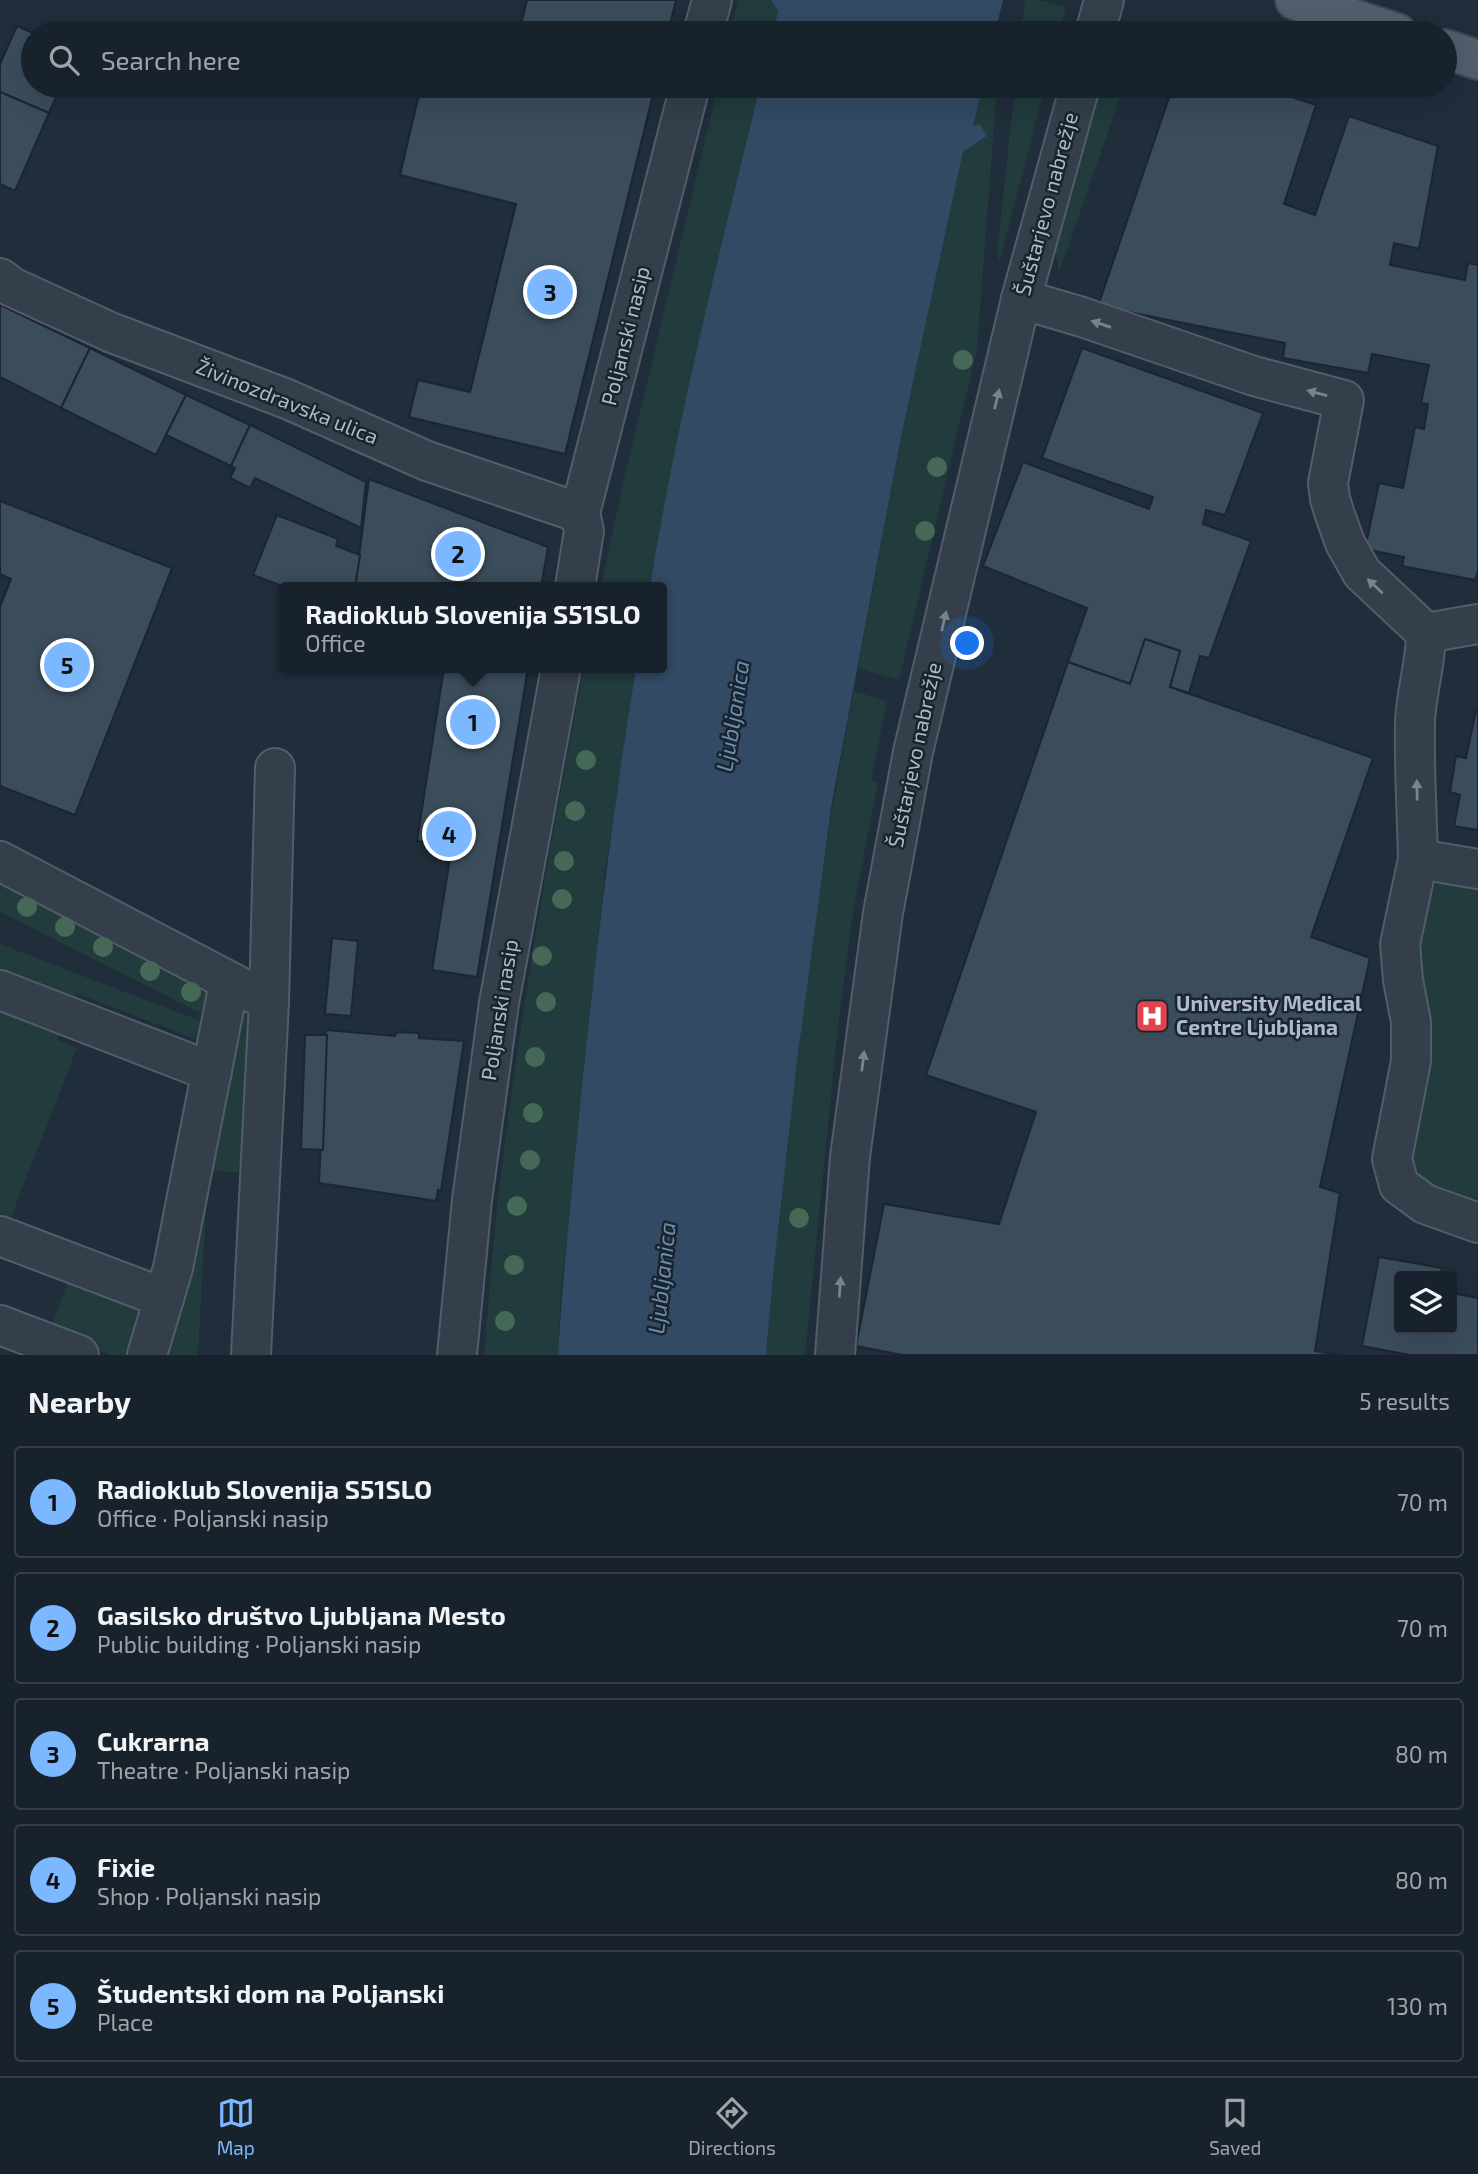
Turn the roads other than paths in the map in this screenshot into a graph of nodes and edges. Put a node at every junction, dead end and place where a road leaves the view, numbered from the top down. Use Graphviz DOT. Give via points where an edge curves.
graph roads {
  1 [pos="712,0"];
  2 [pos="1104,0"];
  3 [pos="1295,0"];
  4 [pos="706,21"];
  5 [pos="1098,21"];
  6 [pos="1359,21"];
  7 [pos="1457,53"];
  8 [pos="1478,60"];
  9 [pos="687,98"];
  10 [pos="1077,98"];
  11 [pos="0,278"];
  12 [pos="1021,299"];
  13 [pos="580,513"];
  14 [pos="576,582"];
  15 [pos="1478,624"];
  16 [pos="1426,632"];
  17 [pos="560,673"];
  18 [pos="275,768"];
  19 [pos="1418,859"];
  20 [pos="0,861"];
  21 [pos="1478,869"];
  22 [pos="229,983"];
  23 [pos="0,990"];
  24 [pos="269,1002"];
  25 [pos="212,1072"];
  26 [pos="1478,1223"];
  27 [pos="0,1236"];
  28 [pos="164,1298"];
  29 [pos="0,1325"];
  30 [pos="79,1355"];
  31 [pos="147,1355"];
  32 [pos="251,1355"];
  33 [pos="457,1355"];
  34 [pos="835,1355"];
  1 -- 4 [label="street"];
  2 -- 5 [label="street"];
  3 -- 6 [label="main road"];
  7 -- 8 [label="main road"];
  9 -- 13 [label="street, Poljanski nasip"];
  10 -- 12 [label="street, Šuštarjevo nabrežje"];
  11 -- 13 [label="street, Živinozdravska ulica" via="110,332 287,399 427,461"];
  16 -- 12 [label="street, one-way" via="1362,573 1345,543 1328,482 1343,400 1254,376"];
  34 -- 12 [label="street, Šuštarjevo nabrežje, one-way" via="850,1157 883,913 913,752"];
  13 -- 14 [label="street, Poljanski nasip" via="584,531"];
  15 -- 16 [label="street"];
  19 -- 16 [label="street, one-way" via="1415,725"];
  17 -- 33 [label="street, Poljanski nasip" via="499,1003 472,1199"];
  18 -- 24 [label="street"];
  19 -- 21 [label="street"];
  19 -- 26 [label="street" via="1400,944 1411,1022 1411,1061 1392,1159 1399,1185 1416,1198"];
  20 -- 22 [label="street"];
  22 -- 24 [label="street"];
  22 -- 25 [label="street"];
  23 -- 25 [label="street"];
  24 -- 32 [label="street"];
  25 -- 28 [label="street"];
  27 -- 28 [label="street"];
  28 -- 31 [label="street"];
  29 -- 30 [label="street"];
}
